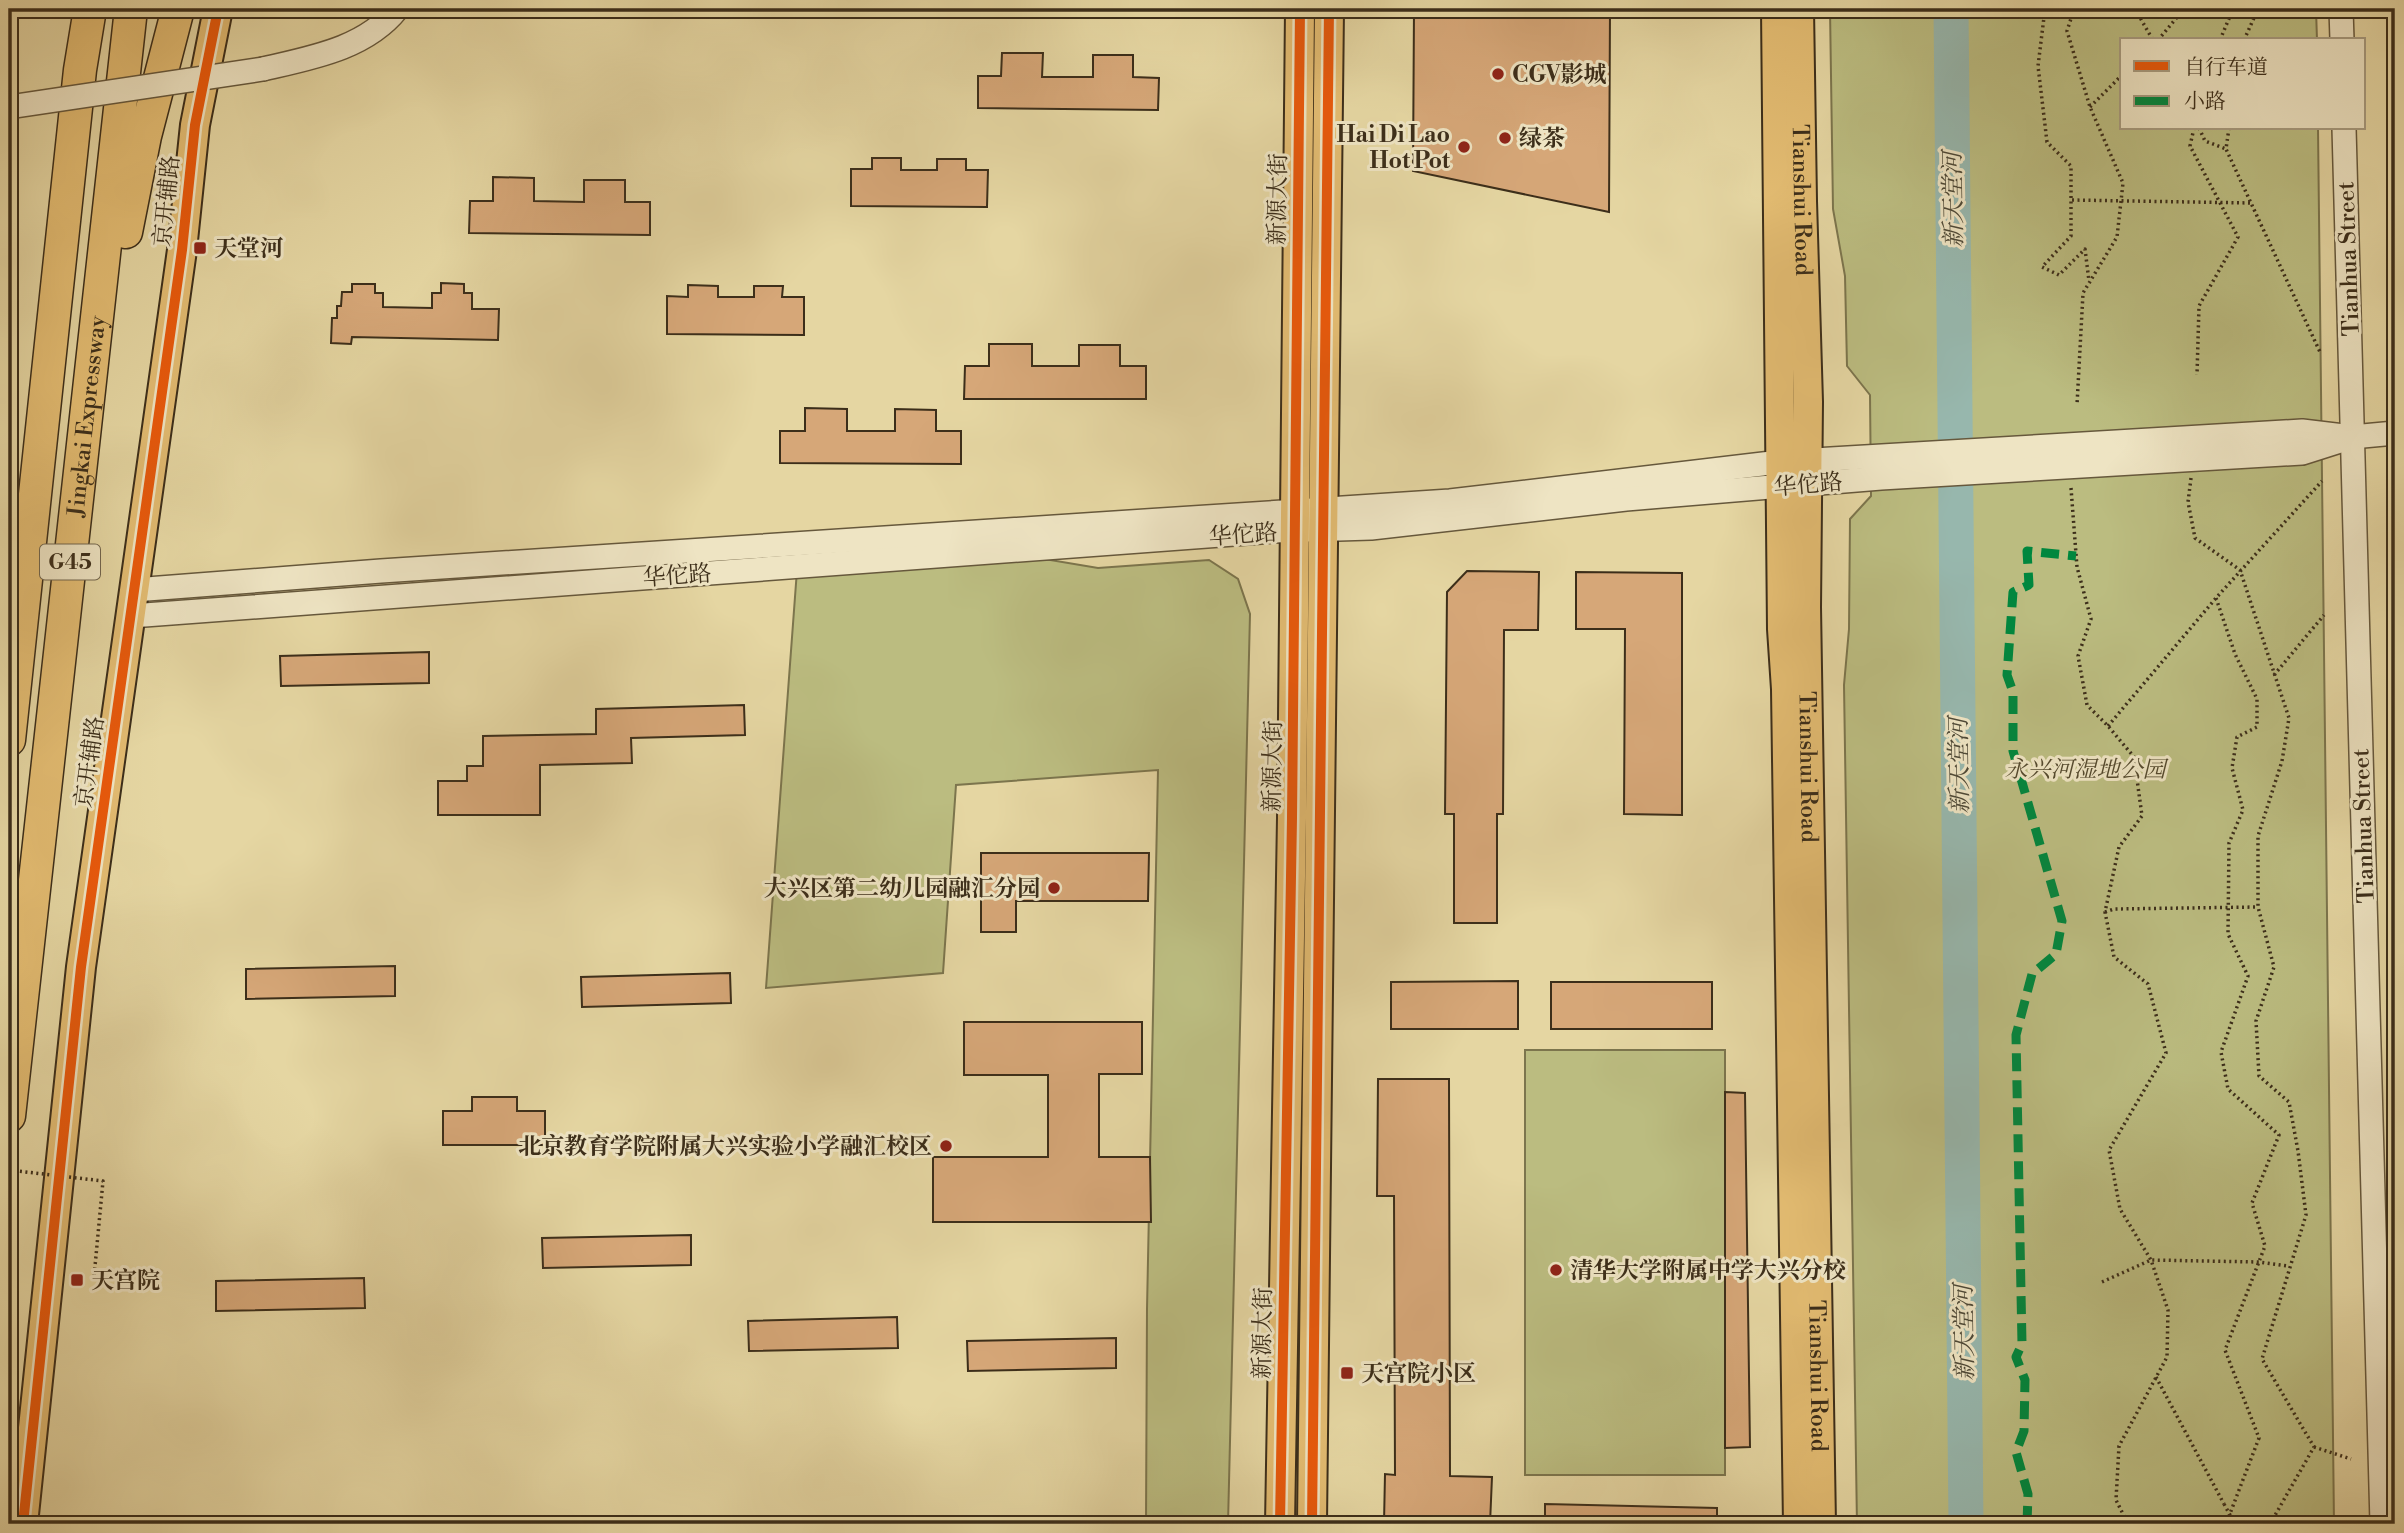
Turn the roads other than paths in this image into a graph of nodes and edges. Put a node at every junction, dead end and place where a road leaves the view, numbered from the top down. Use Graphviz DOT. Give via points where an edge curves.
graph roads {
  1 [pos="90,9"];
  2 [pos="131,9"];
  3 [pos="178,9"];
  4 [pos="218,9"];
  5 [pos="397,9"];
  6 [pos="1300,9"];
  7 [pos="1329,9"];
  8 [pos="1776,9"];
  9 [pos="1799,9"];
  10 [pos="2341,9"];
  11 [pos="2342,38"];
  12 [pos="9,107"];
  13 [pos="2344,130"];
  14 [pos="96,334"];
  15 [pos="2395,433"];
  16 [pos="2352,437"];
  17 [pos="2015,459"];
  18 [pos="1808,472"];
  19 [pos="1780,474"];
  20 [pos="1309,520"];
  21 [pos="132,603"];
  22 [pos="9,740"];
  23 [pos="9,1116"];
  24 [pos="23,1524"];
  25 [pos="1280,1524"];
  26 [pos="1312,1524"];
  27 [pos="1798,1524"];
  28 [pos="1821,1524"];
  29 [pos="2382,1524"];
  1 -- 22 [label="highway, Jingkai Expressway / G45" via="78,84"];
  2 -- 14 [label="highway, Jingkai Expressway / G45"];
  3 -- 14 [label="highway" via="122,249"];
  4 -- 21 [label="main road, 京开辅路" via="195,125"];
  5 -- 12 [label="street, bridge" via="363,37 323,55 263,69"];
  6 -- 20 [label="main road, 新源大街"];
  7 -- 20 [label="main road, 新源大街"];
  8 -- 19 [label="main road, Tianshui Road"];
  9 -- 18 [label="main road, Tianshui Road"];
  10 -- 11 [label="street"];
  13 -- 16 [label="street, Tianhua Street"];
  14 -- 23 [label="highway, Jingkai Expressway / G45"];
  15 -- 16 [label="street, 华佗路"];
  16 -- 17 [label="street, 华佗路" via="2302,453"];
  16 -- 29 [label="street, Tianhua Street"];
  17 -- 18 [label="street, 华佗路" via="1881,478"];
  17 -- 18 [label="street, 华佗路" via="1883,455"];
  18 -- 19 [label="street, 华佗路"];
  18 -- 28 [label="main road, Tianshui Road"];
  19 -- 20 [label="street, 华佗路" via="1626,499 1371,528"];
  19 -- 27 [label="main road, Tianshui Road"];
  20 -- 21 [label="street, 华佗路" via="408,569"];
  20 -- 25 [label="main road, 新源大街"];
  20 -- 26 [label="main road, 新源大街"];
  21 -- 24 [label="main road, 京开辅路" via="82,967"];
}
